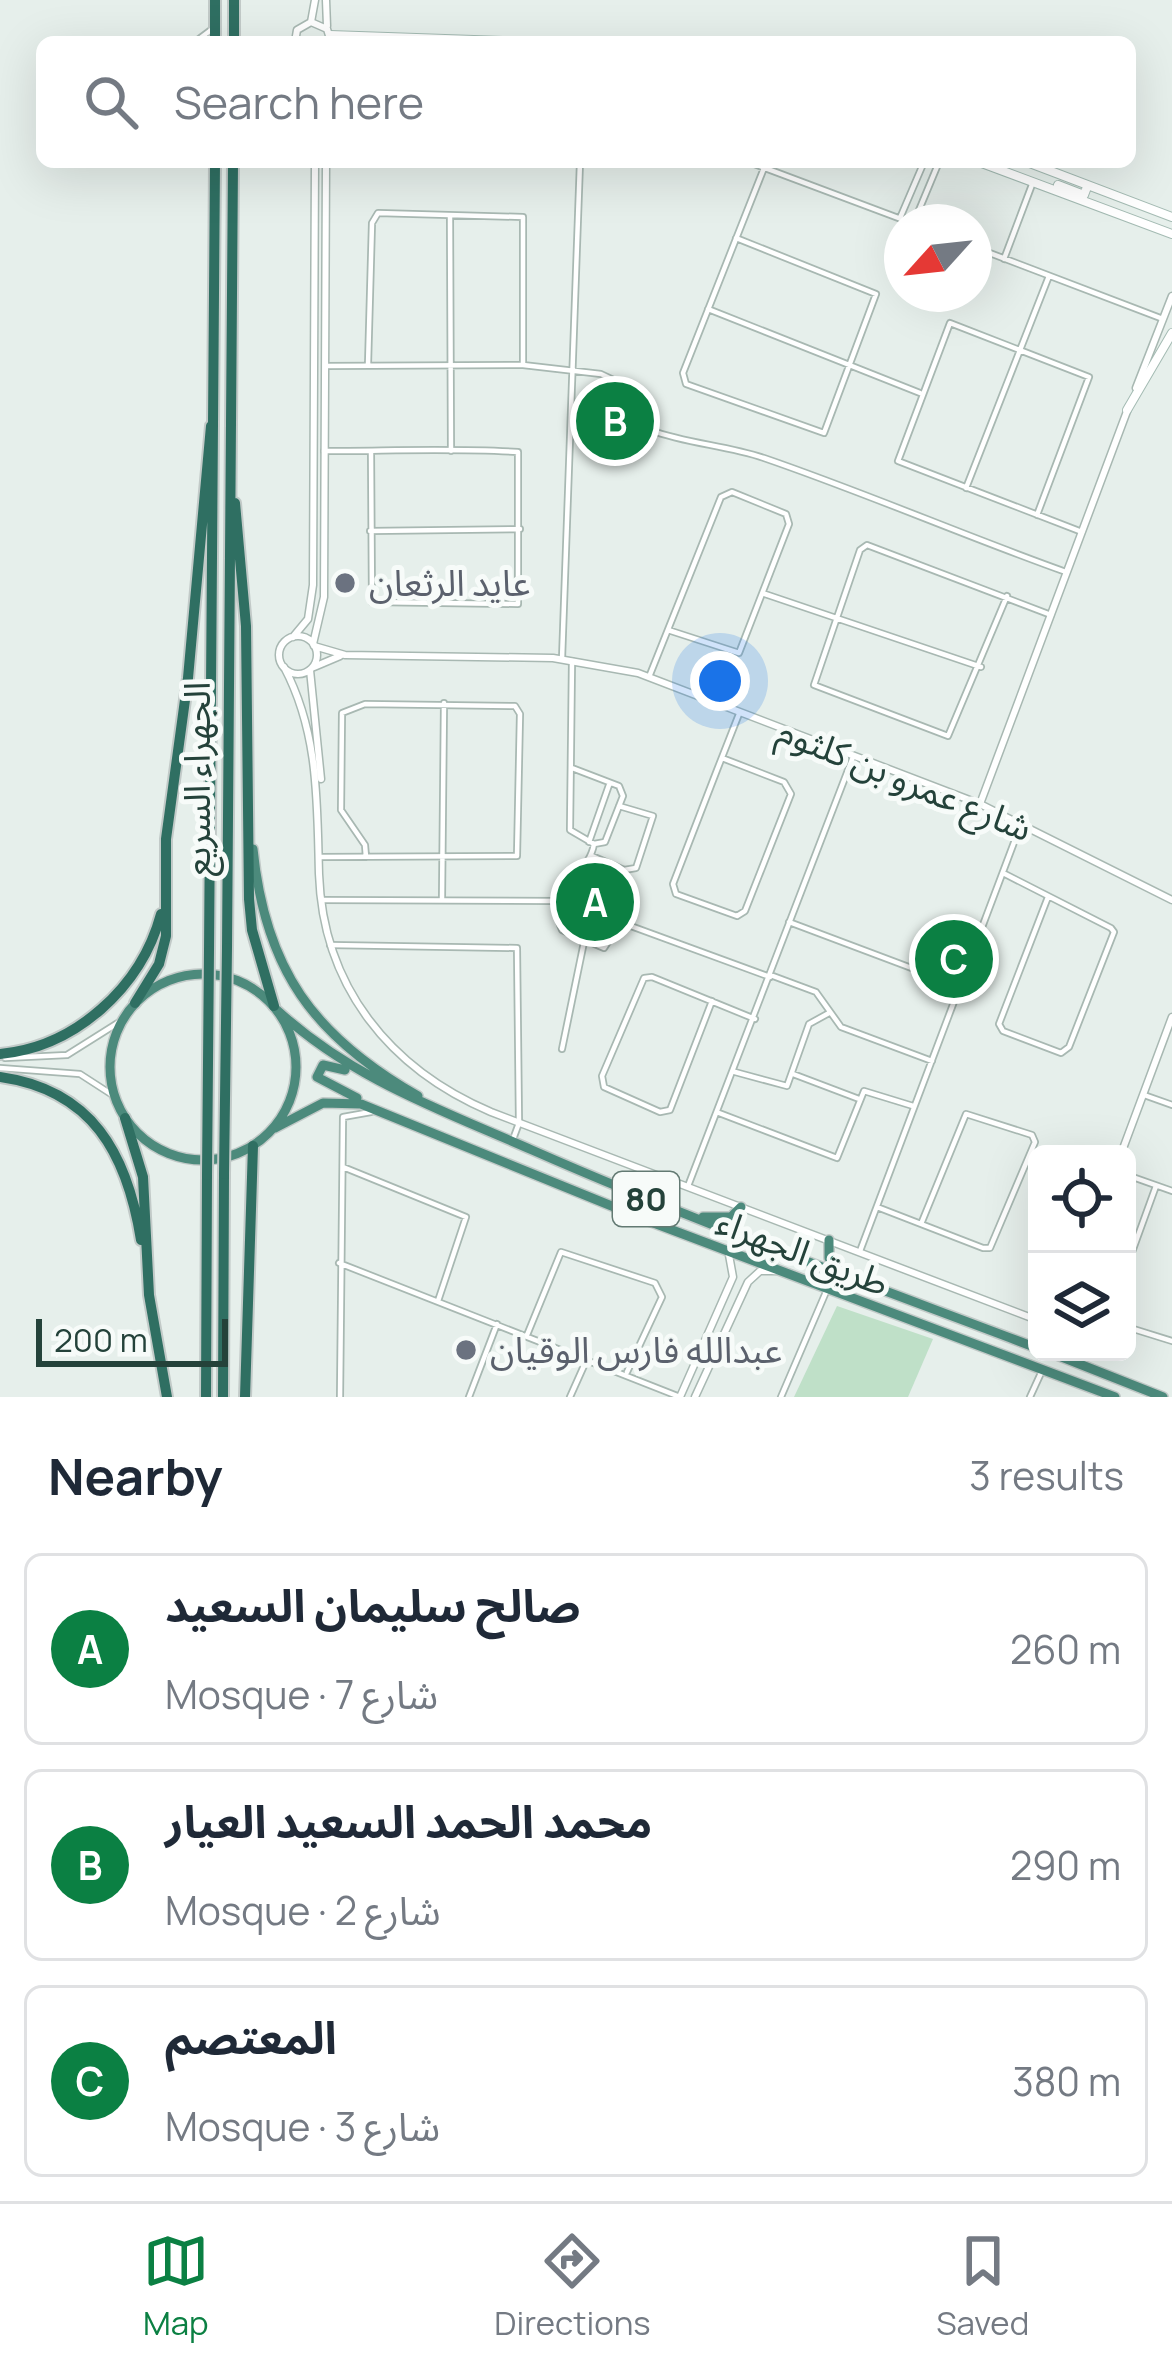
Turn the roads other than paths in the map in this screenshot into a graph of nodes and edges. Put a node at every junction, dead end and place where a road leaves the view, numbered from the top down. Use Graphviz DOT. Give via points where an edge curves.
graph roads {
  1 [pos="215,0"];
  2 [pos="234,0"];
  3 [pos="315,0"];
  4 [pos="326,0"];
  5 [pos="311,22"];
  6 [pos="215,26"];
  7 [pos="203,36"];
  8 [pos="215,36"];
  9 [pos="234,36"];
  10 [pos="296,36"];
  11 [pos="330,36"];
  12 [pos="215,168"];
  13 [pos="233,168"];
  14 [pos="315,168"];
  15 [pos="326,168"];
  16 [pos="580,168"];
  17 [pos="764,168"];
  18 [pos="921,168"];
  19 [pos="936,168"];
  20 [pos="995,168"];
  21 [pos="1042,168"];
  22 [pos="1033,182"];
  23 [pos="1087,186"];
  24 [pos="906,204"];
  25 [pos="920,204"];
  26 [pos="884,212"];
  27 [pos="450,214"];
  28 [pos="1172,217"];
  29 [pos="1172,234"];
  30 [pos="736,238"];
  31 [pos="992,255"];
  32 [pos="1004,260"];
  33 [pos="1049,276"];
  34 [pos="1172,296"];
  35 [pos="708,309"];
  36 [pos="1163,319"];
  37 [pos="1172,332"];
  38 [pos="1021,347"];
  39 [pos="368,365"];
  40 [pos="450,365"];
  41 [pos="523,365"];
  42 [pos="325,366"];
  43 [pos="852,366"];
  44 [pos="569,370"];
  45 [pos="217,388"];
  46 [pos="920,393"];
  47 [pos="1127,410"];
  48 [pos="324,451"];
  49 [pos="371,451"];
  50 [pos="451,451"];
  51 [pos="232,485"];
  52 [pos="967,488"];
  53 [pos="1037,515"];
  54 [pos="522,529"];
  55 [pos="370,531"];
  56 [pos="1082,532"];
  57 [pos="1066,572"];
  58 [pos="764,594"];
  59 [pos="1007,596"];
  60 [pos="837,615"];
  61 [pos="1051,615"];
  62 [pos="668,631"];
  63 [pos="293,637"];
  64 [pos="314,645"];
  65 [pos="345,655"];
  66 [pos="567,660"];
  67 [pos="981,667"];
  68 [pos="284,668"];
  69 [pos="310,670"];
  70 [pos="649,677"];
  71 [pos="444,703"];
  72 [pos="740,713"];
  73 [pos="853,757"];
  74 [pos="722,758"];
  75 [pos="572,768"];
  76 [pos="610,783"];
  77 [pos="319,795"];
  78 [pos="980,804"];
  79 [pos="619,806"];
  80 [pos="250,822"];
  81 [pos="1022,823"];
  82 [pos="592,843"];
  83 [pos="592,856"];
  84 [pos="319,857"];
  85 [pos="366,857"];
  86 [pos="441,859"];
  87 [pos="1003,873"];
  88 [pos="164,893"];
  89 [pos="1048,897"];
  90 [pos="442,899"];
  91 [pos="322,900"];
  92 [pos="1172,900"];
  93 [pos="560,901"];
  94 [pos="789,922"];
  95 [pos="584,941"];
  96 [pos="330,945"];
  97 [pos="209,974"];
  98 [pos="770,976"];
  99 [pos="962,987"];
  100 [pos="712,1001"];
  101 [pos="135,1003"];
  102 [pos="275,1008"];
  103 [pos="829,1013"];
  104 [pos="1172,1017"];
  105 [pos="754,1019"];
  106 [pos="122,1022"];
  107 [pos="562,1049"];
  108 [pos="0,1056"];
  109 [pos="932,1061"];
  110 [pos="0,1072"];
  111 [pos="735,1072"];
  112 [pos="793,1073"];
  113 [pos="394,1091"];
  114 [pos="1144,1094"];
  115 [pos="114,1096"];
  116 [pos="859,1099"];
  117 [pos="1172,1105"];
  118 [pos="914,1107"];
  119 [pos="372,1108"];
  120 [pos="388,1113"];
  121 [pos="719,1113"];
  122 [pos="124,1118"];
  123 [pos="459,1119"];
  124 [pos="519,1123"];
  125 [pos="274,1128"];
  126 [pos="532,1128"];
  127 [pos="512,1142"];
  128 [pos="1124,1145"];
  129 [pos="253,1146"];
  130 [pos="526,1148"];
  131 [pos="341,1167"];
  132 [pos="1136,1178"];
  133 [pos="688,1186"];
  134 [pos="1156,1186"];
  135 [pos="1172,1191"];
  136 [pos="741,1207"];
  137 [pos="877,1207"];
  138 [pos="686,1215"];
  139 [pos="921,1224"];
  140 [pos="829,1240"];
  141 [pos="721,1249"];
  142 [pos="860,1251"];
  143 [pos="1132,1253"];
  144 [pos="340,1263"];
  145 [pos="780,1272"];
  146 [pos="147,1274"];
  147 [pos="848,1276"];
  148 [pos="730,1286"];
  149 [pos="827,1290"];
  150 [pos="742,1294"];
  151 [pos="438,1300"];
  152 [pos="1028,1316"];
  153 [pos="497,1324"];
  154 [pos="1136,1330"];
  155 [pos="527,1335"];
  156 [pos="1172,1341"];
  157 [pos="1028,1345"];
  158 [pos="587,1359"];
  159 [pos="1072,1361"];
  160 [pos="1085,1366"];
  161 [pos="1041,1373"];
  162 [pos="626,1374"];
  163 [pos="1120,1380"];
  164 [pos="1077,1384"];
  165 [pos="167,1397"];
  166 [pos="206,1397"];
  167 [pos="223,1397"];
  168 [pos="245,1397"];
  169 [pos="340,1397"];
  170 [pos="469,1397"];
  171 [pos="570,1397"];
  172 [pos="680,1397"];
  173 [pos="694,1397"];
  174 [pos="781,1397"];
  175 [pos="1030,1397"];
  176 [pos="1114,1397"];
  177 [pos="1163,1397"];
  1 -- 6 [label="highway"];
  2 -- 9 [label="highway"];
  3 -- 5 [label="street"];
  4 -- 11 [label="street"];
  5 -- 10 [label="street"];
  5 -- 11 [label="street"];
  6 -- 7 [label="street"];
  6 -- 8 [label="highway"];
  12 -- 45 [label="highway, الجهراء السريع"];
  13 -- 51 [label="highway, الجهراء السريع"];
  14 -- 63 [label="street" via="313,585 308,619"];
  15 -- 42 [label="street"];
  16 -- 44 [label="street"];
  17 -- 26 [label="street"];
  17 -- 30 [label="street"];
  18 -- 24 [label="street"];
  19 -- 25 [label="street"];
  20 -- 22 [label="main road"];
  21 -- 23 [label="main road"];
  22 -- 23 [label="main road" via="1084,195"];
  22 -- 29 [label="main road"];
  22 -- 32 [label="street"];
  23 -- 28 [label="main road"];
  27 -- 39 [label="street" via="374,218"];
  27 -- 40 [label="street"];
  27 -- 41 [label="street" via="523,217"];
  30 -- 35 [label="street"];
  30 -- 43 [label="street" via="874,291"];
  31 -- 32 [label="street"];
  32 -- 33 [label="street"];
  33 -- 36 [label="street"];
  33 -- 38 [label="street"];
  34 -- 36 [label="street"];
  35 -- 43 [label="street"];
  35 -- 43 [label="street" via="686,384 822,434"];
  36 -- 47 [label="street"];
  37 -- 47 [label="main road"];
  38 -- 46 [label="street" via="950,323"];
  38 -- 52 [label="street"];
  38 -- 53 [label="street" via="1086,371 1090,382"];
  39 -- 40 [label="street"];
  39 -- 42 [label="street"];
  40 -- 41 [label="street"];
  40 -- 50 [label="street"];
  41 -- 44 [label="street"];
  42 -- 48 [label="street"];
  43 -- 46 [label="street"];
  44 -- 57 [label="street" via="640,392 650,430 771,460"];
  44 -- 66 [label="street"];
  45 -- 88 [label="highway"];
  45 -- 97 [label="highway, الجهراء السريع, bridge"];
  46 -- 52 [label="street" via="898,460"];
  47 -- 56 [label="street"];
  48 -- 49 [label="street"];
  48 -- 64 [label="street" via="324,597"];
  49 -- 50 [label="street"];
  49 -- 55 [label="street"];
  50 -- 54 [label="street" via="520,454"];
  51 -- 80 [label="highway" via="245,604"];
  51 -- 167 [label="highway, الجهراء السريع, bridge"];
  52 -- 53 [label="street"];
  53 -- 56 [label="street"];
  54 -- 55 [label="street"];
  54 -- 55 [label="street" via="522,599 512,607 372,602"];
  56 -- 57 [label="street"];
  57 -- 61 [label="street"];
  58 -- 60 [label="street"];
  58 -- 62 [label="street" via="736,655"];
  58 -- 62 [label="street" via="789,519 728,492"];
  59 -- 60 [label="street" via="867,544"];
  59 -- 61 [label="street"];
  59 -- 67 [label="street"];
  60 -- 67 [label="street"];
  60 -- 67 [label="street" via="816,687 940,735 954,731"];
  61 -- 78 [label="street"];
  62 -- 70 [label="street"];
  63 -- 64 [label="street"];
  63 -- 68 [label="street" via="280,650"];
  64 -- 65 [label="street, شارع عمرو بن كلثوم"];
  64 -- 69 [label="street"];
  65 -- 66 [label="street, شارع عمرو بن كلثوم"];
  65 -- 69 [label="street, شارع عمرو بن كلثوم"];
  66 -- 70 [label="street, شارع عمرو بن كلثوم"];
  66 -- 75 [label="street"];
  68 -- 69 [label="street"];
  68 -- 77 [label="street"];
  69 -- 77 [label="street"];
  70 -- 72 [label="street, شارع عمرو بن كلثوم"];
  71 -- 85 [label="street" via="364,704 342,713 341,810"];
  71 -- 86 [label="street"];
  71 -- 86 [label="street" via="517,708 519,851 511,858"];
  72 -- 73 [label="street, شارع عمرو بن كلثوم"];
  72 -- 74 [label="street"];
  73 -- 78 [label="street, شارع عمرو بن كلثوم"];
  73 -- 94 [label="street"];
  74 -- 74 [label="street" via="673,889 737,916 790,794 784,782"];
  75 -- 76 [label="street"];
  75 -- 82 [label="street" via="570,830"];
  76 -- 79 [label="street" via="622,790"];
  76 -- 82 [label="street"];
  77 -- 84 [label="street"];
  78 -- 81 [label="street, شارع عمرو بن كلثوم"];
  79 -- 82 [label="street" via="605,842"];
  79 -- 83 [label="street" via="653,816 636,868"];
  80 -- 102 [label="highway" via="252,930"];
  80 -- 123 [label="highway" via="264,922 292,987 369,1066"];
  81 -- 87 [label="street"];
  81 -- 92 [label="street, شارع عمرو بن كلثوم"];
  82 -- 83 [label="street"];
  83 -- 93 [label="street"];
  84 -- 85 [label="street"];
  84 -- 91 [label="street"];
  85 -- 86 [label="street"];
  86 -- 90 [label="street"];
  87 -- 89 [label="street"];
  87 -- 99 [label="street"];
  88 -- 101 [label="highway" via="162,955"];
  88 -- 108 [label="highway" via="146,952 87,1023 47,1046"];
  89 -- 89 [label="street" via="1114,934 1061,1053 999,1024"];
  90 -- 91 [label="street"];
  90 -- 93 [label="street"];
  91 -- 96 [label="street"];
  93 -- 95 [label="street" via="560,926"];
  94 -- 98 [label="street"];
  94 -- 99 [label="street"];
  95 -- 98 [label="street" via="604,948 628,925"];
  95 -- 107 [label="street"];
  96 -- 124 [label="street" via="364,1017 393,1051 446,1091"];
  96 -- 124 [label="street" via="514,946"];
  97 -- 101 [label="highway, 80" via="170,979"];
  97 -- 102 [label="highway, 80" via="247,984"];
  97 -- 166 [label="highway, الجهراء السريع, bridge"];
  98 -- 103 [label="street" via="816,992"];
  98 -- 105 [label="street"];
  99 -- 109 [label="street"];
  100 -- 100 [label="street" via="641,980 604,1087 670,1110"];
  100 -- 105 [label="street"];
  101 -- 106 [label="highway, 80"];
  102 -- 113 [label="highway, طريق الجهراء / 80" via="351,1069"];
  102 -- 125 [label="highway, 80" via="292,1038 296,1070"];
  103 -- 109 [label="street" via="841,1027"];
  103 -- 112 [label="street" via="809,1024"];
  104 -- 114 [label="street"];
  105 -- 111 [label="street"];
  106 -- 108 [label="street" via="67,1054"];
  106 -- 115 [label="highway, 80" via="110,1063"];
  109 -- 118 [label="street"];
  110 -- 115 [label="street" via="69,1071"];
  110 -- 146 [label="highway" via="66,1096 100,1132 134,1199"];
  111 -- 112 [label="street" via="782,1088"];
  111 -- 121 [label="street"];
  112 -- 116 [label="street"];
  113 -- 120 [label="highway" via="329,1065 317,1070 321,1083"];
  113 -- 123 [label="highway, طريق الجهراء / 80"];
  114 -- 117 [label="street"];
  114 -- 128 [label="street"];
  115 -- 122 [label="highway, 80"];
  116 -- 118 [label="street" via="869,1089"];
  116 -- 121 [label="street" via="837,1158"];
  118 -- 137 [label="street"];
  119 -- 120 [label="highway, طريق الجهراء / 80"];
  119 -- 125 [label="highway, طريق الجهراء / 80" via="322,1103"];
  119 -- 131 [label="street" via="343,1117"];
  120 -- 141 [label="highway, طريق الجهراء / 80"];
  121 -- 133 [label="street"];
  122 -- 129 [label="highway, 80" via="159,1149 190,1160 223,1159"];
  122 -- 146 [label="highway" via="143,1177"];
  123 -- 127 [label="highway, طريق الجهراء / 80"];
  124 -- 126 [label="street"];
  124 -- 127 [label="street"];
  125 -- 129 [label="highway, 80"];
  126 -- 130 [label="street"];
  126 -- 133 [label="street"];
  127 -- 130 [label="highway, طريق الجهراء / 80"];
  129 -- 168 [label="highway"];
  130 -- 138 [label="highway, طريق الجهراء / 80"];
  131 -- 144 [label="street"];
  131 -- 151 [label="street" via="466,1217"];
  132 -- 134 [label="street"];
  133 -- 136 [label="street"];
  134 -- 135 [label="street"];
  134 -- 143 [label="street"];
  136 -- 138 [label="highway" via="731,1217"];
  136 -- 140 [label="street"];
  137 -- 139 [label="street"];
  137 -- 142 [label="street"];
  138 -- 147 [label="highway, طريق الجهراء / 80"];
  139 -- 139 [label="street" via="982,1248 994,1245 1032,1135 966,1114"];
  140 -- 142 [label="street"];
  140 -- 147 [label="highway" via="829,1258"];
  141 -- 145 [label="highway, طريق الجهراء / 80"];
  141 -- 148 [label="street" via="735,1264"];
  142 -- 152 [label="street"];
  144 -- 151 [label="street"];
  144 -- 169 [label="street"];
  145 -- 149 [label="highway, طريق الجهراء / 80"];
  145 -- 150 [label="street" via="760,1271"];
  146 -- 165 [label="highway"];
  147 -- 157 [label="highway, طريق الجهراء / 80"];
  148 -- 150 [label="street"];
  148 -- 172 [label="street"];
  149 -- 161 [label="highway, طريق الجهراء / 80"];
  149 -- 174 [label="street"];
  150 -- 173 [label="street"];
  151 -- 153 [label="street"];
  153 -- 155 [label="street"];
  153 -- 170 [label="street"];
  154 -- 156 [label="street"];
  155 -- 158 [label="street"];
  155 -- 162 [label="street" via="561,1252 655,1283 662,1297"];
  158 -- 162 [label="street"];
  158 -- 171 [label="street"];
  159 -- 160 [label="highway"];
  160 -- 163 [label="highway"];
  160 -- 164 [label="highway"];
  161 -- 164 [label="highway, طريق الجهراء / 80"];
  161 -- 175 [label="street"];
  162 -- 172 [label="street"];
  163 -- 176 [label="highway"];
  163 -- 177 [label="highway"];
  164 -- 176 [label="highway, طريق الجهراء / 80"];
}
